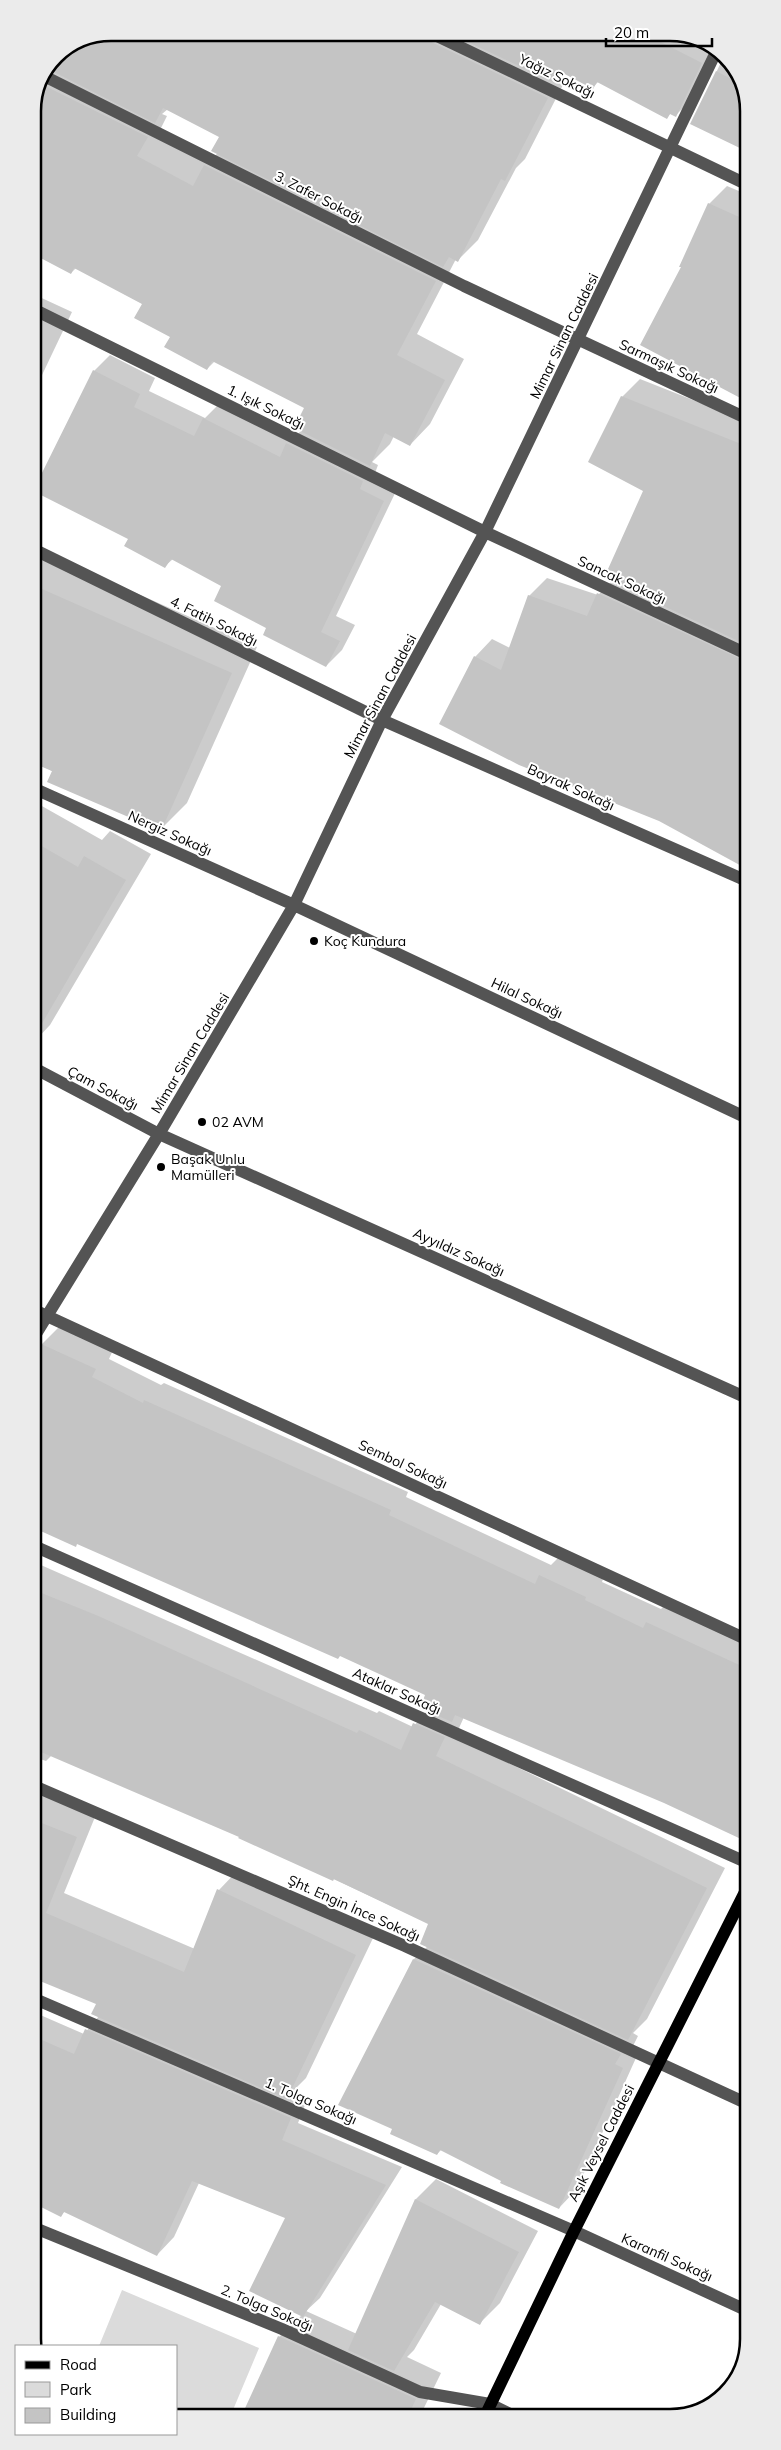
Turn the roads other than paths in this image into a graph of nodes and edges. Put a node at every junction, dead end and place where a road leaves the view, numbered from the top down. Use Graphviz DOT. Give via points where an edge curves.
graph roads {
  1 [pos="448,41"];
  2 [pos="713,57"];
  3 [pos="49,80"];
  4 [pos="669,147"];
  5 [pos="740,181"];
  6 [pos="41,313"];
  7 [pos="579,340"];
  8 [pos="740,415"];
  9 [pos="485,532"];
  10 [pos="41,553"];
  11 [pos="740,651"];
  12 [pos="382,720"];
  13 [pos="41,792"];
  14 [pos="740,878"];
  15 [pos="294,906"];
  16 [pos="41,1072"];
  17 [pos="740,1115"];
  18 [pos="159,1134"];
  19 [pos="41,1314"];
  20 [pos="46,1316"];
  21 [pos="41,1325"];
  22 [pos="740,1395"];
  23 [pos="41,1549"];
  24 [pos="740,1636"];
  25 [pos="41,1789"];
  26 [pos="740,1859"];
  27 [pos="740,1902"];
  28 [pos="41,2002"];
  29 [pos="658,2064"];
  30 [pos="740,2100"];
  31 [pos="41,2230"];
  32 [pos="574,2231"];
  33 [pos="740,2307"];
  34 [pos="483,2409"];
  35 [pos="487,2409"];
  1 -- 4 [label="street, Yağız Sokağı"];
  2 -- 4 [label="street, Mimar Sinan Caddesi"];
  3 -- 7 [label="street, 3. Zafer Sokağı"];
  4 -- 5 [label="street, Yağız Sokağı"];
  4 -- 7 [label="street, Mimar Sinan Caddesi"];
  6 -- 9 [label="street, 1. Işık Sokağı"];
  7 -- 8 [label="street, Sarmaşık Sokağı"];
  7 -- 9 [label="street, Mimar Sinan Caddesi"];
  9 -- 11 [label="street, Sancak Sokağı"];
  9 -- 12 [label="street, Mimar Sinan Caddesi"];
  10 -- 12 [label="street, 4. Fatih Sokağı"];
  12 -- 14 [label="street, Bayrak Sokağı"];
  12 -- 15 [label="street, Mimar Sinan Caddesi"];
  13 -- 15 [label="street, Nergiz Sokağı"];
  15 -- 17 [label="street, Hilal Sokağı"];
  15 -- 18 [label="street, Mimar Sinan Caddesi"];
  16 -- 18 [label="street, Çam Sokağı"];
  18 -- 20 [label="street, Mimar Sinan Caddesi"];
  18 -- 22 [label="street, Ayyıldız Sokağı"];
  19 -- 20 [label="street, Sembol Sokağı"];
  20 -- 21 [label="street, Mimar Sinan Caddesi"];
  20 -- 24 [label="street, Sembol Sokağı"];
  23 -- 26 [label="street, Ataklar Sokağı"];
  25 -- 29 [label="street, Şht. Engin İnce Sokağı" via="405,1946"];
  27 -- 29 [label="main road, Aşık Veysel Caddesi"];
  28 -- 32 [label="street, 1. Tolga Sokağı"];
  29 -- 30 [label="street, Şht. Engin İnce Sokağı"];
  29 -- 32 [label="main road, Aşık Veysel Caddesi"];
  31 -- 34 [label="street, 2. Tolga Sokağı" via="282,2329 420,2392"];
  32 -- 33 [label="street, Karanfil Sokağı"];
  32 -- 35 [label="main road, Aşık Veysel Caddesi"];
}
